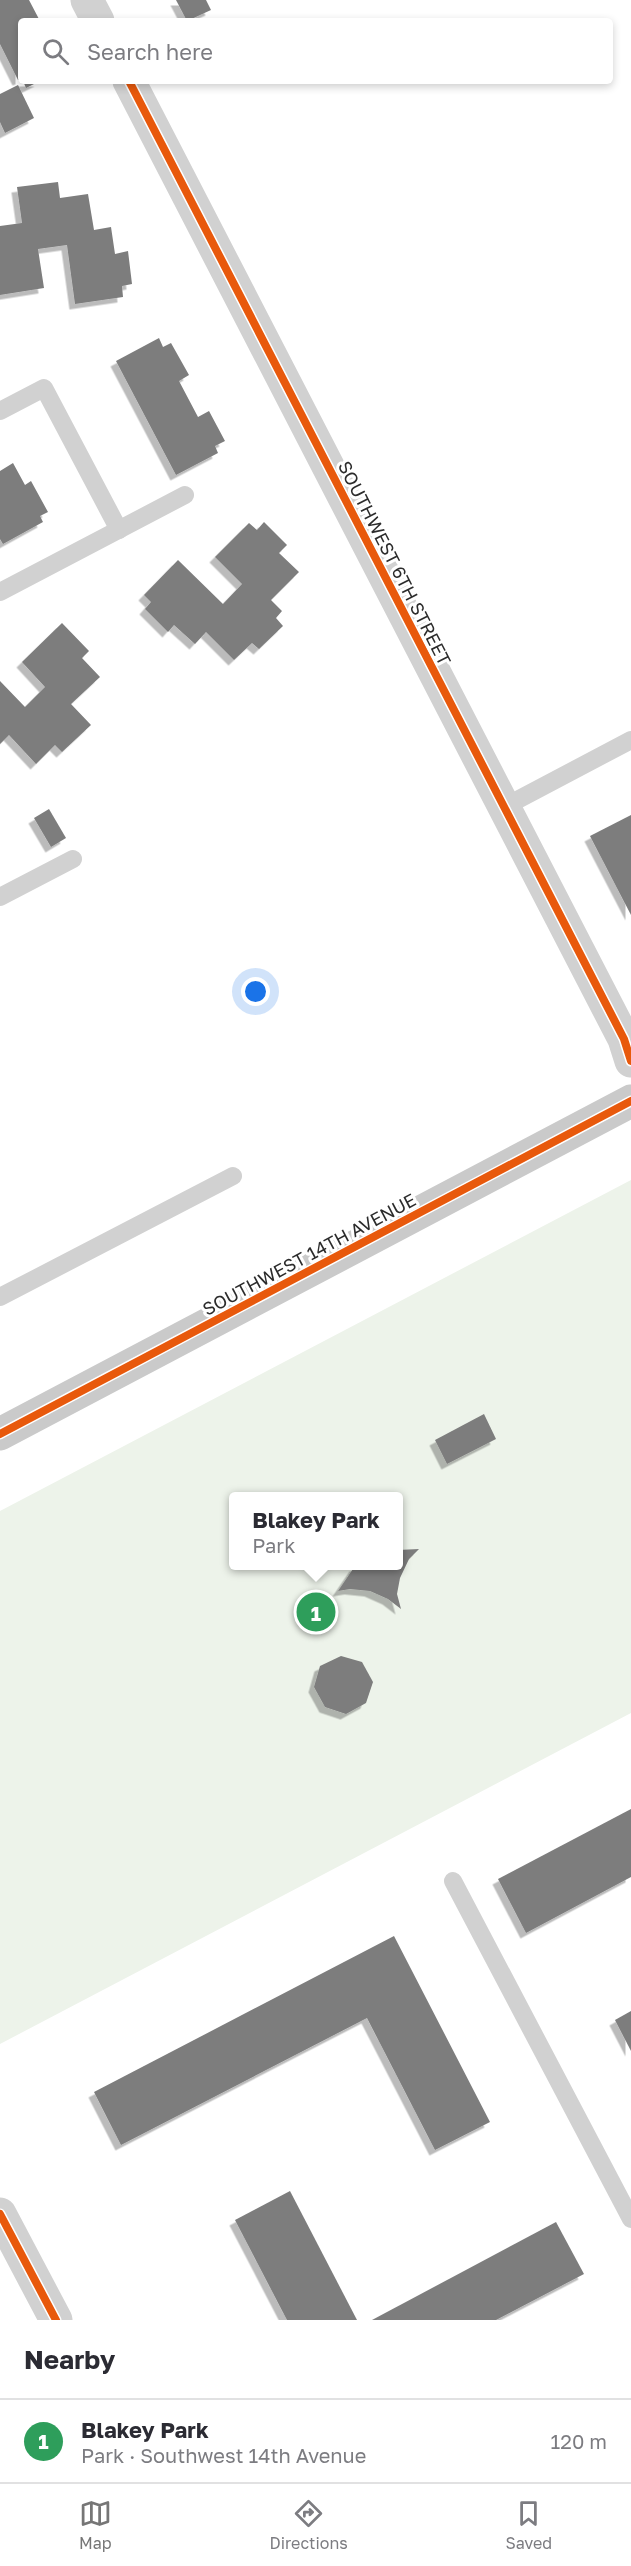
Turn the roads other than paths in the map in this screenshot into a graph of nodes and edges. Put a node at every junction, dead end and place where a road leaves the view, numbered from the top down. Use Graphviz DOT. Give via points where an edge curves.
graph roads {
  1 [pos="87,0"];
  2 [pos="96,18"];
  3 [pos="131,84"];
  4 [pos="0,411"];
  5 [pos="185,495"];
  6 [pos="119,530"];
  7 [pos="0,592"];
  8 [pos="631,740"];
  9 [pos="504,807"];
  10 [pos="73,859"];
  11 [pos="0,897"];
  12 [pos="631,1061"];
  13 [pos="631,1101"];
  14 [pos="233,1176"];
  15 [pos="0,1297"];
  16 [pos="0,1434"];
  17 [pos="453,1881"];
  18 [pos="0,2214"];
  19 [pos="631,2219"];
  20 [pos="56,2320"];
  1 -- 2 [label="street"];
  3 -- 9 [label="street, SOUTHWEST 6TH STREET"];
  4 -- 6 [label="lane" via="44,388"];
  5 -- 6 [label="lane"];
  6 -- 7 [label="lane"];
  8 -- 9 [label="lane"];
  9 -- 12 [label="street, SOUTHWEST 6TH STREET" via="624,1039"];
  10 -- 11 [label="lane"];
  13 -- 16 [label="street, SOUTHWEST 14TH AVENUE"];
  14 -- 15 [label="lane"];
  17 -- 19 [label="lane"];
  18 -- 20 [label="street"];
}
